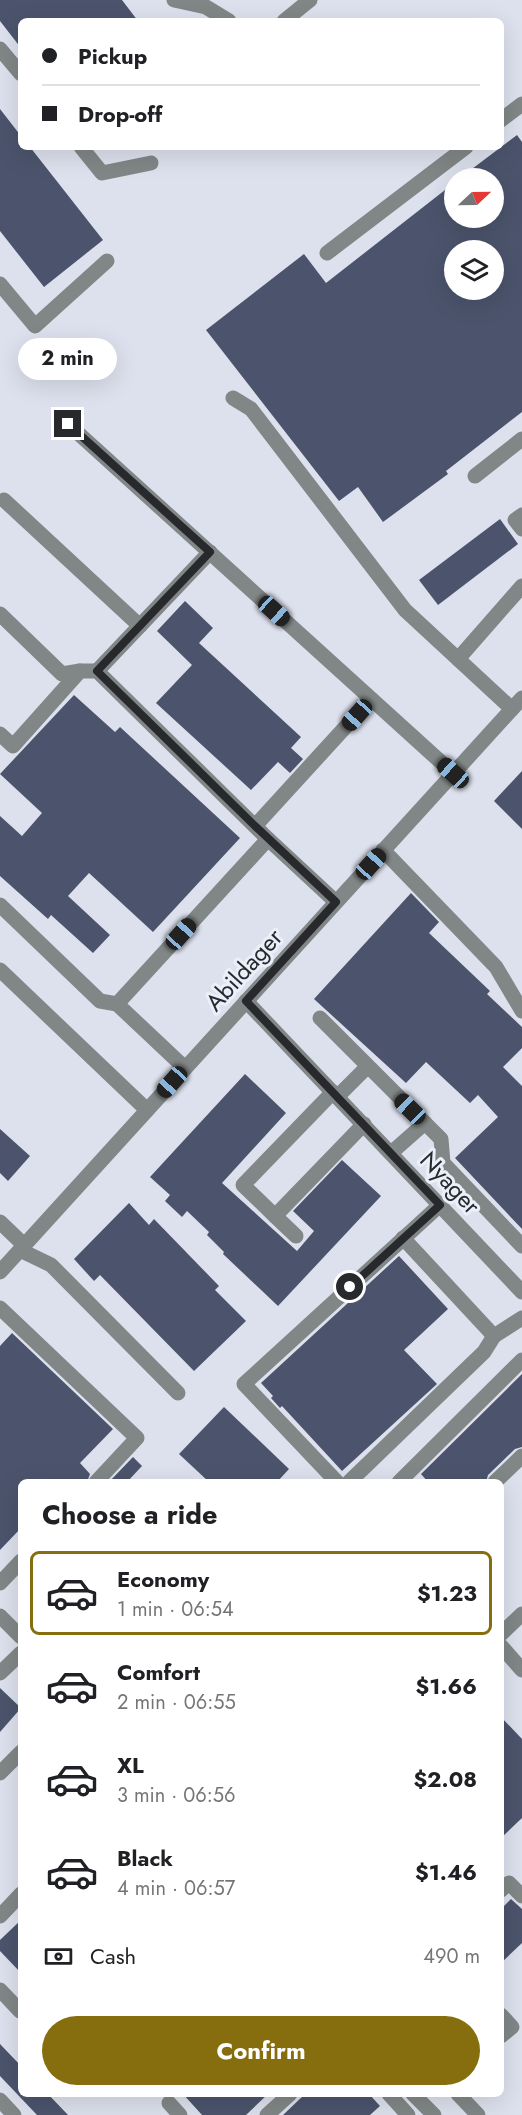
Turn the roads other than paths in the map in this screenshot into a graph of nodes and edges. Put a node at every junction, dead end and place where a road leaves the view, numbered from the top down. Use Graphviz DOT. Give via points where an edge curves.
graph roads {
  1 [pos="174,0"];
  2 [pos="310,0"];
  3 [pos="224,18"];
  4 [pos="288,18"];
  5 [pos="0,49"];
  6 [pos="18,70"];
  7 [pos="522,104"];
  8 [pos="504,118"];
  9 [pos="83,150"];
  10 [pos="462,150"];
  11 [pos="151,163"];
  12 [pos="327,253"];
  13 [pos="107,261"];
  14 [pos="0,284"];
  15 [pos="233,399"];
  16 [pos="68,424"];
  17 [pos="522,439"];
  18 [pos="475,476"];
  19 [pos="4,500"];
  20 [pos="522,515"];
  21 [pos="522,529"];
  22 [pos="210,552"];
  23 [pos="522,586"];
  24 [pos="0,614"];
  25 [pos="140,626"];
  26 [pos="458,659"];
  27 [pos="80,671"];
  28 [pos="97,671"];
  29 [pos="371,699"];
  30 [pos="517,703"];
  31 [pos="0,734"];
  32 [pos="453,773"];
  33 [pos="255,826"];
  34 [pos="268,839"];
  35 [pos="383,850"];
  36 [pos="336,902"];
  37 [pos="0,905"];
  38 [pos="0,970"];
  39 [pos="246,1001"];
  40 [pos="117,1004"];
  41 [pos="522,1011"];
  42 [pos="320,1018"];
  43 [pos="368,1067"];
  44 [pos="185,1068"];
  45 [pos="335,1094"];
  46 [pos="147,1110"];
  47 [pos="424,1123"];
  48 [pos="364,1124"];
  49 [pos="391,1153"];
  50 [pos="440,1205"];
  51 [pos="275,1216"];
  52 [pos="0,1222"];
  53 [pos="296,1236"];
  54 [pos="403,1238"];
  55 [pos="522,1246"];
  56 [pos="22,1247"];
  57 [pos="0,1272"];
  58 [pos="522,1292"];
  59 [pos="0,1308"];
  60 [pos="522,1318"];
  61 [pos="494,1336"];
  62 [pos="522,1360"];
  63 [pos="178,1393"];
  64 [pos="522,1456"];
  65 [pos="99,1479"];
  66 [pos="334,1479"];
  67 [pos="352,1479"];
  68 [pos="402,1479"];
  69 [pos="498,1479"];
  70 [pos="18,1564"];
  71 [pos="0,1583"];
  72 [pos="522,1614"];
  73 [pos="0,1616"];
  74 [pos="504,1631"];
  75 [pos="18,1634"];
  76 [pos="504,1649"];
  77 [pos="18,1656"];
  78 [pos="522,1670"];
  79 [pos="0,1673"];
  80 [pos="18,1755"];
  81 [pos="0,1773"];
  82 [pos="504,1887"];
  83 [pos="522,1896"];
  84 [pos="18,1897"];
  85 [pos="0,1916"];
  86 [pos="0,1990"];
  87 [pos="18,2009"];
  88 [pos="504,2018"];
  89 [pos="504,2034"];
  90 [pos="287,2097"];
  91 [pos="392,2097"];
  92 [pos="416,2097"];
  93 [pos="461,2097"];
  94 [pos="0,2100"];
  95 [pos="169,2103"];
  96 [pos="14,2115"];
  97 [pos="180,2115"];
  98 [pos="267,2115"];
  99 [pos="408,2115"];
  100 [pos="434,2115"];
  101 [pos="478,2115"];
  1 -- 3 [label="street" via="206,8"];
  2 -- 4 [label="street"];
  5 -- 6 [label="street"];
  7 -- 8 [label="street"];
  9 -- 11 [label="street" via="102,173"];
  10 -- 12 [label="street"];
  13 -- 14 [label="street" via="36,326"];
  15 -- 26 [label="street" via="251,409 405,610"];
  16 -- 22 [label="street"];
  17 -- 18 [label="street"];
  19 -- 25 [label="street"];
  20 -- 21 [label="street" via="516,520"];
  22 -- 25 [label="street"];
  22 -- 29 [label="street"];
  23 -- 26 [label="street"];
  24 -- 27 [label="street" via="62,674"];
  25 -- 28 [label="street"];
  26 -- 30 [label="street"];
  27 -- 28 [label="street"];
  27 -- 31 [label="street" via="13,746"];
  28 -- 33 [label="street"];
  29 -- 32 [label="street"];
  29 -- 33 [label="street"];
  30 -- 32 [label="street, Abildager"];
  32 -- 35 [label="street, Abildager"];
  33 -- 34 [label="street"];
  34 -- 36 [label="street"];
  34 -- 40 [label="street"];
  35 -- 36 [label="street, Abildager"];
  35 -- 41 [label="street" via="496,967"];
  36 -- 39 [label="street, Abildager"];
  37 -- 40 [label="street" via="100,1001"];
  38 -- 46 [label="street"];
  39 -- 44 [label="street, Abildager"];
  39 -- 45 [label="street, Nyager"];
  40 -- 44 [label="street"];
  42 -- 43 [label="street"];
  43 -- 45 [label="street"];
  43 -- 47 [label="street"];
  44 -- 46 [label="street, Abildager"];
  45 -- 48 [label="street, Nyager"];
  45 -- 51 [label="street" via="243,1185"];
  46 -- 56 [label="street, Abildager"];
  47 -- 49 [label="street"];
  47 -- 55 [label="street" via="441,1139 443,1163"];
  48 -- 49 [label="street, Nyager"];
  48 -- 51 [label="street"];
  49 -- 50 [label="street, Nyager"];
  50 -- 54 [label="street"];
  50 -- 58 [label="street, Nyager"];
  51 -- 53 [label="street"];
  52 -- 56 [label="street"];
  54 -- 61 [label="street"];
  54 -- 66 [label="street" via="244,1384"];
  56 -- 57 [label="street, Abildager"];
  56 -- 63 [label="street" via="51,1265"];
  59 -- 65 [label="street" via="137,1438"];
  60 -- 61 [label="street"];
  61 -- 67 [label="street" via="484,1352"];
  62 -- 68 [label="street"];
  64 -- 69 [label="street"];
  70 -- 71 [label="street"];
  72 -- 74 [label="street"];
  73 -- 75 [label="street"];
  76 -- 78 [label="street"];
  77 -- 79 [label="street"];
  80 -- 81 [label="street"];
  82 -- 83 [label="street" via="509,1882"];
  84 -- 85 [label="street"];
  86 -- 87 [label="street"];
  88 -- 89 [label="street" via="512,2027"];
  90 -- 98 [label="street"];
  91 -- 99 [label="street"];
  92 -- 100 [label="street"];
  93 -- 101 [label="street"];
  94 -- 96 [label="street"];
  95 -- 97 [label="street"];
}
